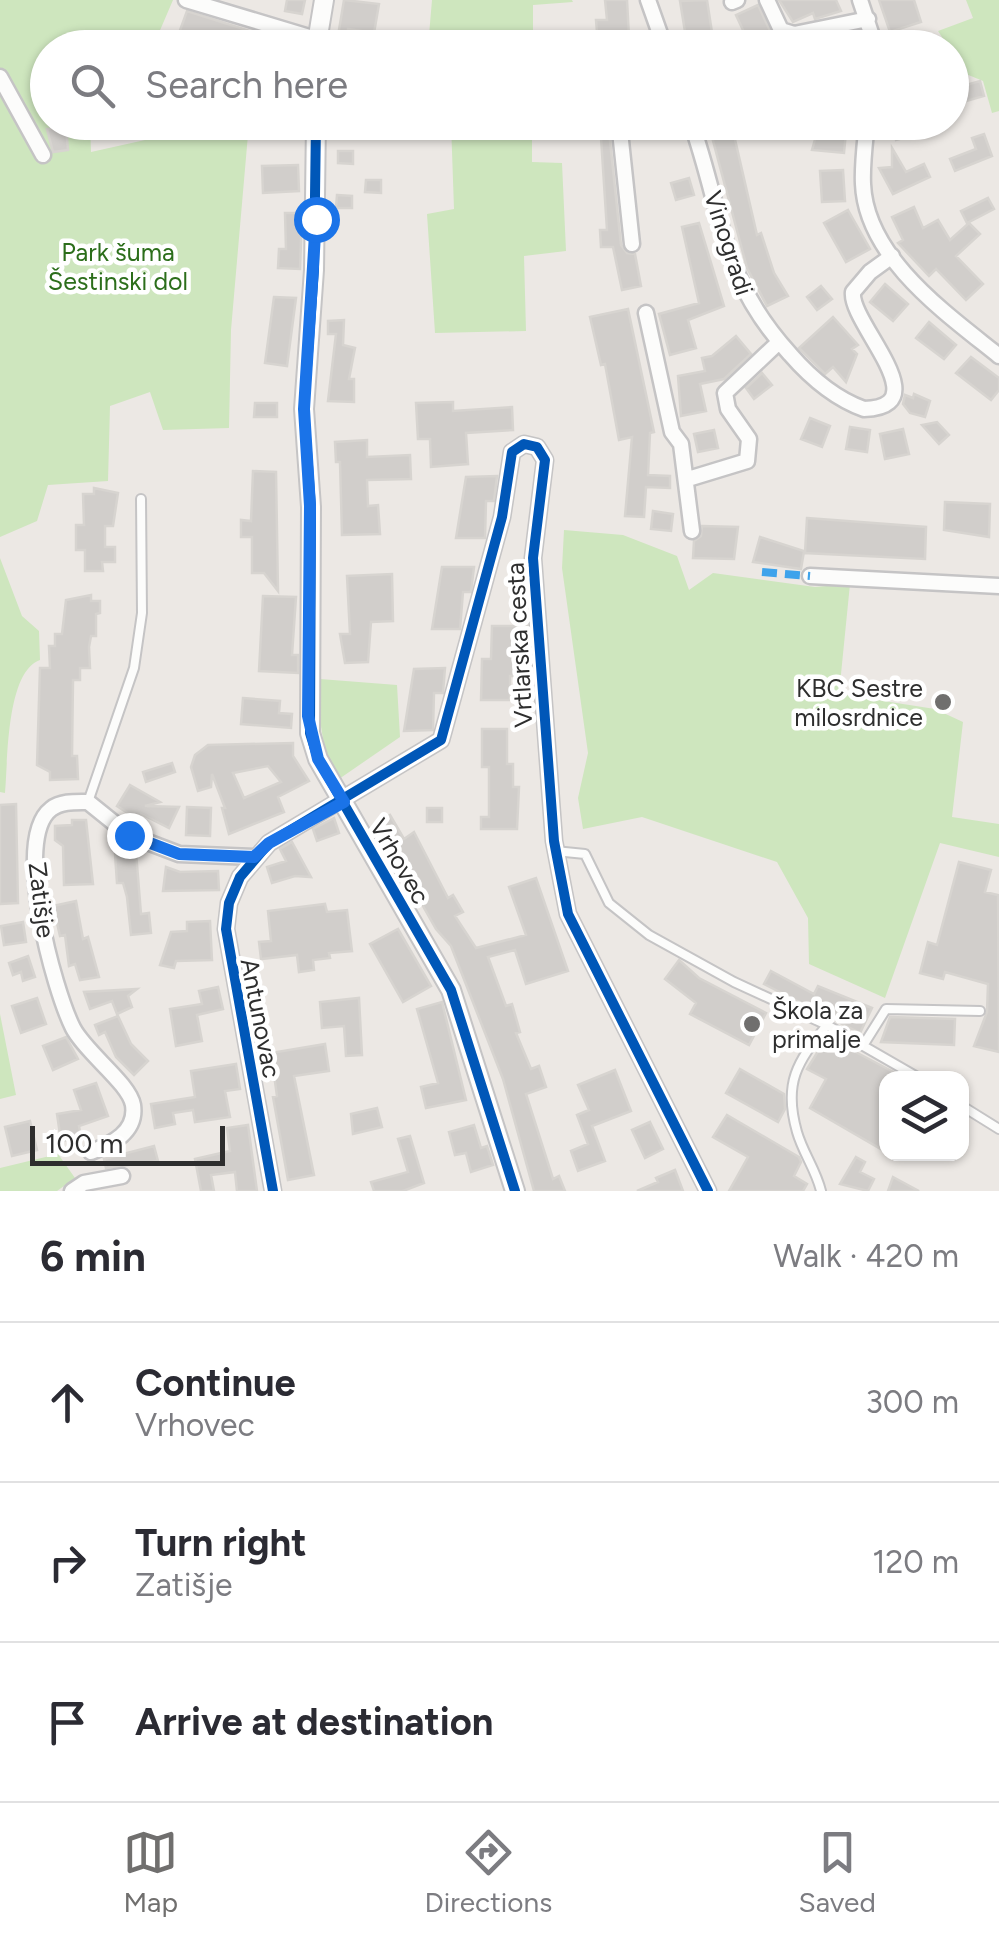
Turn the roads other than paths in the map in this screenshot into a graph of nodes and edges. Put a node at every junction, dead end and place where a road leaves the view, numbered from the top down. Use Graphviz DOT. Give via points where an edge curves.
graph roads {
  1 [pos="186,0"];
  2 [pos="324,0"];
  3 [pos="648,0"];
  4 [pos="768,0"];
  5 [pos="860,0"];
  6 [pos="868,18"];
  7 [pos="275,30"];
  8 [pos="319,30"];
  9 [pos="659,30"];
  10 [pos="785,30"];
  11 [pos="798,30"];
  12 [pos="871,30"];
  13 [pos="0,77"];
  14 [pos="30,131"];
  15 [pos="35,140"];
  16 [pos="316,140"];
  17 [pos="621,140"];
  18 [pos="696,140"];
  19 [pos="866,140"];
  20 [pos="43,155"];
  21 [pos="632,244"];
  22 [pos="892,256"];
  23 [pos="646,312"];
  24 [pos="779,342"];
  25 [pos="999,356"];
  26 [pos="688,479"];
  27 [pos="141,498"];
  28 [pos="692,530"];
  29 [pos="810,576"];
  30 [pos="999,586"];
  31 [pos="88,802"];
  32 [pos="344,802"];
  33 [pos="555,851"];
  34 [pos="254,857"];
  35 [pos="980,1012"];
  36 [pos="827,1025"];
  37 [pos="864,1044"];
  38 [pos="908,1071"];
  39 [pos="969,1110"];
  40 [pos="999,1129"];
  41 [pos="91,1152"];
  42 [pos="122,1176"];
  43 [pos="72,1191"];
  44 [pos="274,1191"];
  45 [pos="515,1191"];
  46 [pos="708,1191"];
  47 [pos="821,1191"];
  1 -- 7 [label="street"];
  2 -- 8 [label="street"];
  3 -- 9 [label="street"];
  4 -- 10 [label="street"];
  5 -- 6 [label="street"];
  6 -- 11 [label="street"];
  6 -- 12 [label="street"];
  13 -- 14 [label="street"];
  15 -- 20 [label="street"];
  16 -- 32 [label="street, Vrhovec" via="304,409 311,538 308,716 318,759"];
  17 -- 21 [label="street"];
  18 -- 24 [label="street, Vinogradi" via="744,297"];
  19 -- 22 [label="street" via="862,188"];
  22 -- 24 [label="street, Vinogradi" via="859,282 852,302 896,379 884,404 853,404 807,373"];
  22 -- 25 [label="street"];
  23 -- 26 [label="street"];
  24 -- 26 [label="street" via="725,393 752,448 747,461"];
  26 -- 28 [label="street"];
  27 -- 31 [label="lane" via="142,614 134,668"];
  29 -- 30 [label="street"];
  31 -- 34 [label="street" via="129,835 179,854"];
  31 -- 41 [label="street, Zatišje" via="51,808 35,836 46,944 72,1026 133,1103 126,1132"];
  32 -- 33 [label="street, Vrtlarska cesta" via="435,745 448,728 512,452 531,445 542,452 545,466 533,558"];
  32 -- 34 [label="street"];
  32 -- 45 [label="street, Vrhovec" via="451,990"];
  33 -- 36 [label="lane" via="585,854 608,903 649,935"];
  33 -- 46 [label="street, Vrtlarska cesta" via="568,914"];
  34 -- 44 [label="street, Antunovac" via="232,894 227,943"];
  35 -- 37 [label="lane" via="886,1009"];
  36 -- 37 [label="lane"];
  36 -- 47 [label="lane" via="804,1053 791,1087 797,1134"];
  37 -- 38 [label="lane"];
  39 -- 40 [label="lane"];
  42 -- 43 [label="street"];
}
